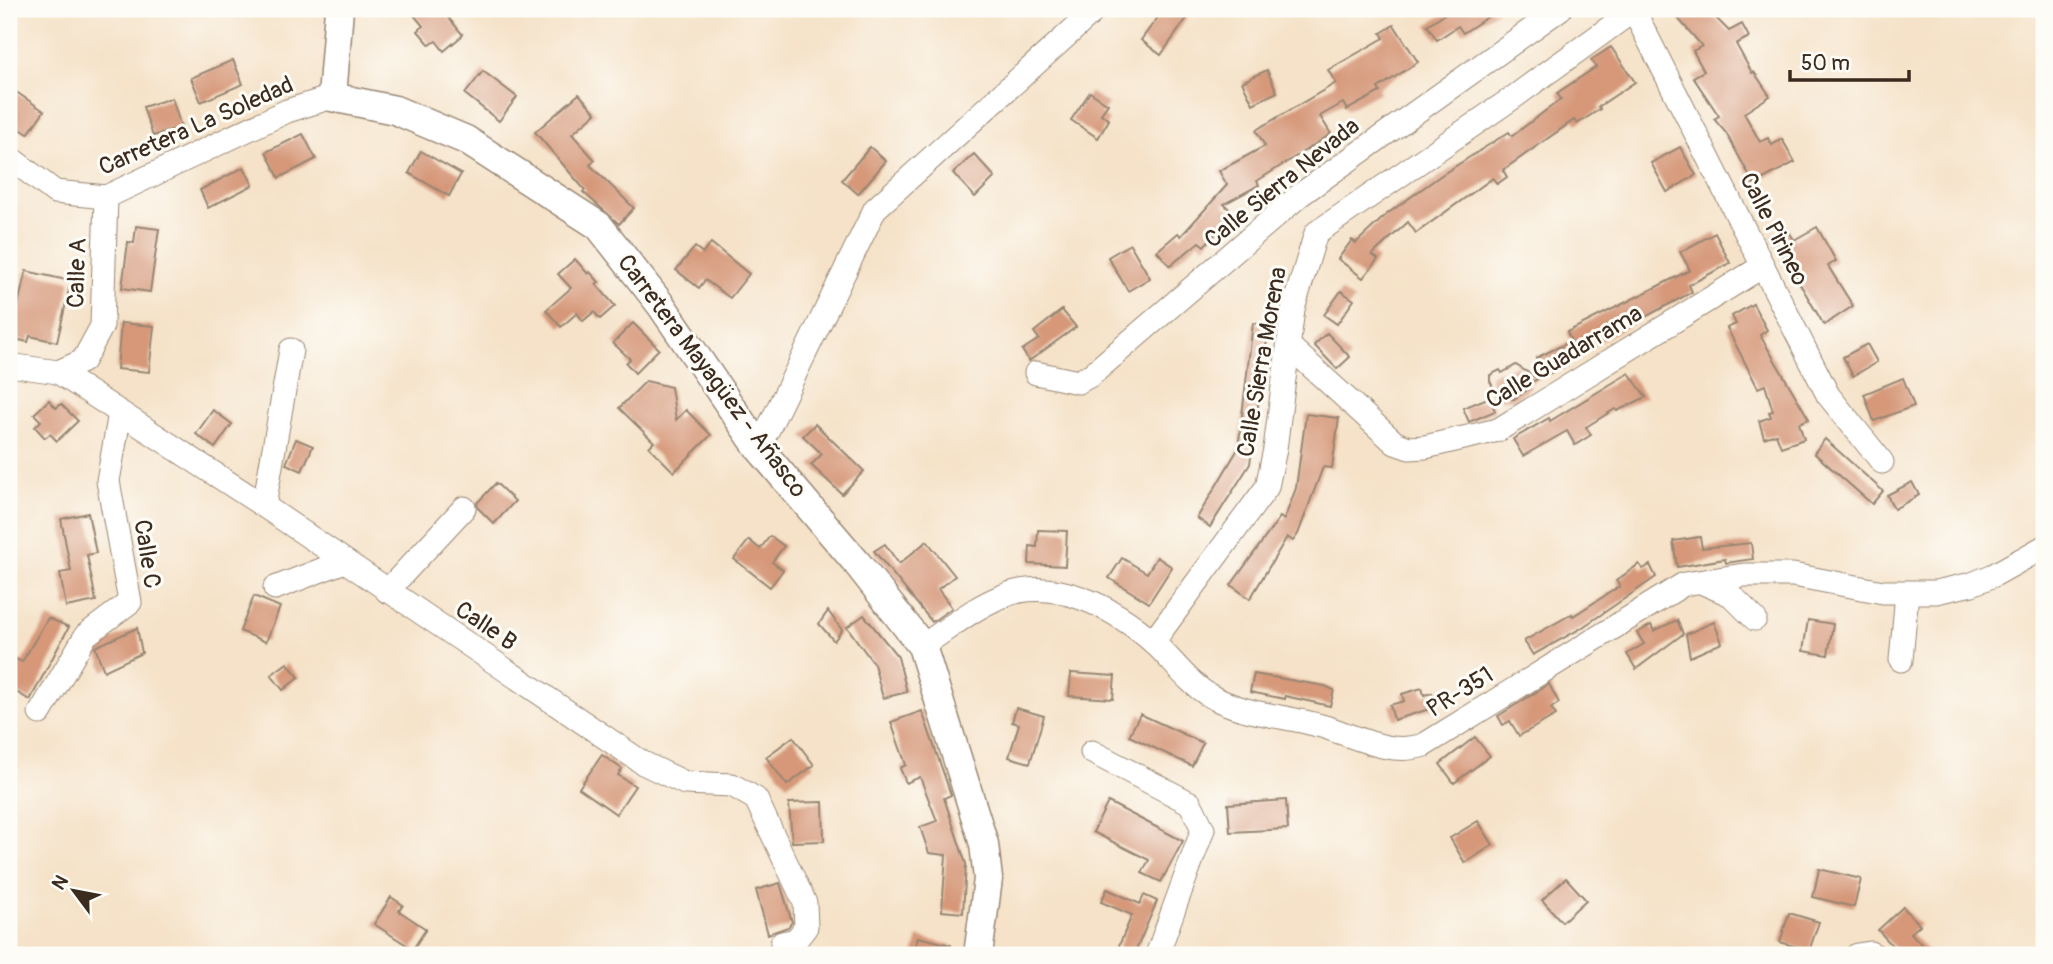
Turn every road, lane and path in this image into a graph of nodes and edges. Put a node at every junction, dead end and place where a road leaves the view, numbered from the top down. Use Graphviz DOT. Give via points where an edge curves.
graph roads {
  1 [pos="339,9"];
  2 [pos="1096,9"];
  3 [pos="1560,9"];
  4 [pos="1634,10"];
  5 [pos="331,97"];
  6 [pos="9,157"];
  7 [pos="106,197"];
  8 [pos="1292,202"];
  9 [pos="1316,233"];
  10 [pos="1763,266"];
  11 [pos="1289,346"];
  12 [pos="291,350"];
  13 [pos="9,365"];
  14 [pos="58,372"];
  15 [pos="1036,373"];
  16 [pos="120,413"];
  17 [pos="759,448"];
  18 [pos="1882,462"];
  19 [pos="264,506"];
  20 [pos="464,508"];
  21 [pos="2044,547"];
  22 [pos="342,562"];
  23 [pos="1699,581"];
  24 [pos="275,588"];
  25 [pos="387,591"];
  26 [pos="1907,593"];
  27 [pos="1755,619"];
  28 [pos="1153,642"];
  29 [pos="922,646"];
  30 [pos="1901,660"];
  31 [pos="40,713"];
  32 [pos="1092,752"];
  33 [pos="782,943"];
  34 [pos="978,955"];
  35 [pos="1157,955"];
  36 [pos="1857,955"];
  37 [pos="1874,955"];
  1 -- 5 [label="main road"];
  2 -- 17 [label="street" via="876,209"];
  3 -- 8 [label="street, Calle Sierra Nevada"];
  4 -- 9 [label="street"];
  4 -- 10 [label="street, Calle Pirineo"];
  5 -- 7 [label="street, Carretera La Soledad" via="287,111"];
  5 -- 17 [label="main road, Carretera Mayagüez - Añasco" via="396,110 466,140 599,226 661,305"];
  6 -- 7 [label="street, Carretera La Soledad" via="55,192"];
  7 -- 14 [label="street, Calle A" via="102,326 83,361"];
  8 -- 9 [label="street"];
  8 -- 15 [label="street, Calle Sierra Nevada" via="1091,375 1078,382"];
  9 -- 11 [label="street, Calle Sierra Morena" via="1293,309"];
  10 -- 11 [label="street, Calle Guadarrama" via="1497,430 1425,447 1395,443"];
  10 -- 18 [label="street, Calle Pirineo" via="1828,395"];
  11 -- 28 [label="street, Calle Sierra Morena" via="1267,487"];
  12 -- 19 [label="street"];
  13 -- 14 [label="street"];
  14 -- 16 [label="street, Calle B"];
  16 -- 19 [label="street, Calle B"];
  16 -- 31 [label="street, Calle C" via="108,481 130,602 86,635"];
  17 -- 29 [label="main road, Carretera Mayagüez - Añasco"];
  19 -- 22 [label="street, Calle B"];
  20 -- 25 [label="street"];
  21 -- 26 [label="street, PR-351 / PR-351" via="1972,584"];
  22 -- 24 [label="street"];
  22 -- 25 [label="street, Calle B"];
  23 -- 26 [label="street, PR-351 / PR-351" via="1793,575 1883,593"];
  23 -- 27 [label="street" via="1731,595"];
  23 -- 28 [label="street, PR-351 / PR-351" via="1657,599 1424,745 1409,750 1296,718 1235,709 1204,693"];
  25 -- 33 [label="street, Calle B" via="643,763 685,783 732,785 755,799 805,903 806,927 796,940"];
  26 -- 30 [label="street"];
  28 -- 29 [label="street, PR-351 / PR-351" via="1082,598 1024,591 1004,595"];
  29 -- 34 [label="main road, Carretera Mayagüez - Añasco" via="984,844 988,879"];
  32 -- 35 [label="street" via="1190,803 1203,829"];
  36 -- 37 [label="street"];
}
